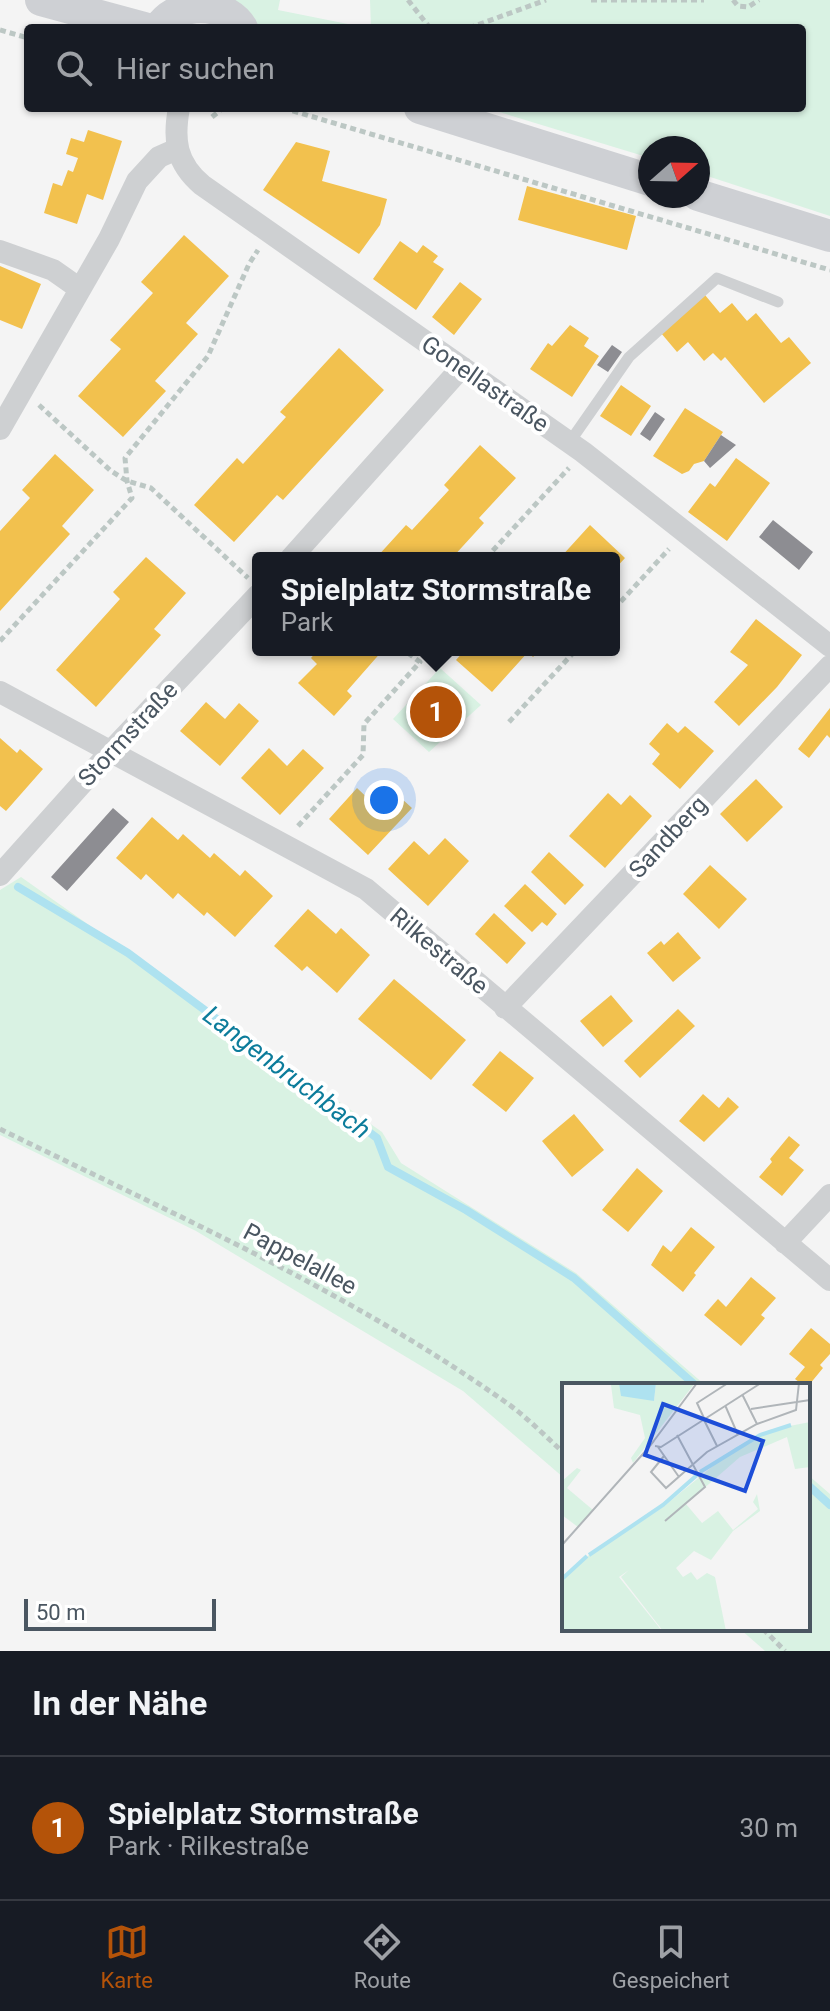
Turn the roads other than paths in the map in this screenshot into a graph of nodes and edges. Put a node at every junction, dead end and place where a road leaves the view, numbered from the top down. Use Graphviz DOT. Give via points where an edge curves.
graph roads {
  1 [pos="41,0"];
  2 [pos="129,24"];
  3 [pos="161,24"];
  4 [pos="239,24"];
  5 [pos="178,112"];
  6 [pos="433,112"];
  7 [pos="177,149"];
  8 [pos="638,176"];
  9 [pos="710,199"];
  10 [pos="830,236"];
  11 [pos="0,251"];
  12 [pos="80,289"];
  13 [pos="778,302"];
  14 [pos="462,367"];
  15 [pos="0,429"];
  16 [pos="576,448"];
  17 [pos="296,552"];
  18 [pos="252,601"];
  19 [pos="830,646"];
  20 [pos="830,666"];
  21 [pos="0,692"];
  22 [pos="111,751"];
  23 [pos="0,875"];
  24 [pos="505,1008"];
  25 [pos="830,1195"];
  26 [pos="785,1243"];
  27 [pos="830,1280"];
  1 -- 2 [label="street"];
  3 -- 4 [label="street" via="179,6 195,1 228,10"];
  5 -- 7 [label="street"];
  6 -- 8 [label="street"];
  7 -- 12 [label="street" via="159,157 137,181"];
  7 -- 14 [label="street, Gonellastraße" via="190,175"];
  9 -- 10 [label="street"];
  11 -- 12 [label="street" via="53,270"];
  12 -- 15 [label="street"];
  13 -- 16 [label="lane" via="717,278 629,357"];
  14 -- 16 [label="street, Gonellastraße"];
  14 -- 17 [label="street"];
  16 -- 19 [label="street, Gonellastraße"];
  18 -- 22 [label="street, Stormstraße"];
  20 -- 24 [label="street, Sandberg"];
  21 -- 22 [label="street, Rilkestraße"];
  22 -- 23 [label="street, Stormstraße"];
  22 -- 24 [label="street, Rilkestraße" via="366,889"];
  24 -- 26 [label="street, Rilkestraße"];
  25 -- 26 [label="street"];
  26 -- 27 [label="street, Rilkestraße"];
}
